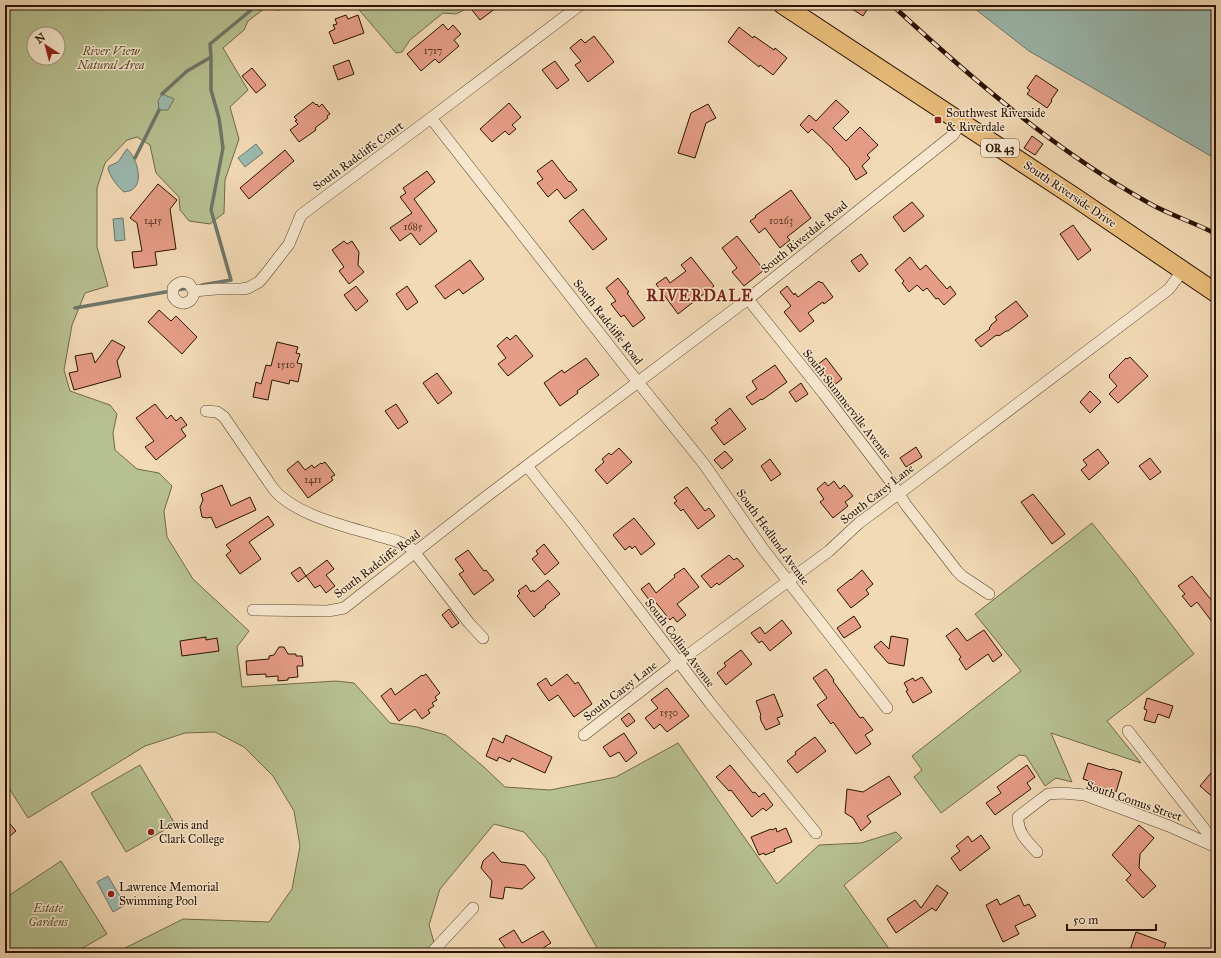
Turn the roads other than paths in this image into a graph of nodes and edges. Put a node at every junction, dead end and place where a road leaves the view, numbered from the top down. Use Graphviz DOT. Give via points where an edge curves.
graph roads {
  1 [pos="580,5"];
  2 [pos="783,5"];
  3 [pos="431,118"];
  4 [pos="961,123"];
  5 [pos="1183,270"];
  6 [pos="194,291"];
  7 [pos="1216,293"];
  8 [pos="748,299"];
  9 [pos="638,382"];
  10 [pos="206,411"];
  11 [pos="527,466"];
  12 [pos="899,493"];
  13 [pos="416,552"];
  14 [pos="788,582"];
  15 [pos="990,594"];
  16 [pos="253,610"];
  17 [pos="483,638"];
  18 [pos="679,662"];
  19 [pos="887,708"];
  20 [pos="1128,731"];
  21 [pos="584,735"];
  22 [pos="816,833"];
  23 [pos="1216,845"];
  24 [pos="1037,852"];
  25 [pos="473,908"];
  26 [pos="433,953"];
  1 -- 3 [label="street"];
  2 -- 4 [label="main road, South Riverside Drive / OR 43"];
  3 -- 6 [label="street, South Radcliffe Court" via="301,215 288,244 259,282 241,289 216,288"];
  3 -- 9 [label="street, South Radcliffe Road"];
  4 -- 5 [label="main road, South Riverside Drive / OR 43"];
  4 -- 8 [label="street, South Riverdale Road" via="953,135"];
  5 -- 7 [label="main road, South Riverside Drive / OR 43"];
  5 -- 12 [label="street, South Carey Lane" via="1169,289"];
  8 -- 9 [label="street, South Riverdale Road"];
  8 -- 12 [label="street, South Summerville Avenue"];
  9 -- 11 [label="street, South Radcliffe Road"];
  9 -- 14 [label="street, South Hedlund Avenue" via="704,464"];
  10 -- 13 [label="street" via="217,412 224,417 274,490 285,500 320,518 402,543"];
  11 -- 13 [label="street, South Radcliffe Road"];
  11 -- 18 [label="street, South Collina Avenue"];
  12 -- 14 [label="street, South Carey Lane"];
  12 -- 15 [label="street, South Summerville Avenue" via="957,572"];
  13 -- 16 [label="street, South Radcliffe Road" via="344,608 328,612"];
  13 -- 17 [label="street"];
  14 -- 18 [label="street, South Carey Lane"];
  14 -- 19 [label="street, South Hedlund Avenue"];
  18 -- 21 [label="street, South Carey Lane"];
  18 -- 22 [label="street, South Collina Avenue"];
  20 -- 23 [label="street"];
  23 -- 24 [label="street, South Comus Street" via="1085,795 1062,793 1048,794 1018,817 1020,832"];
  25 -- 26 [label="street"];
}
